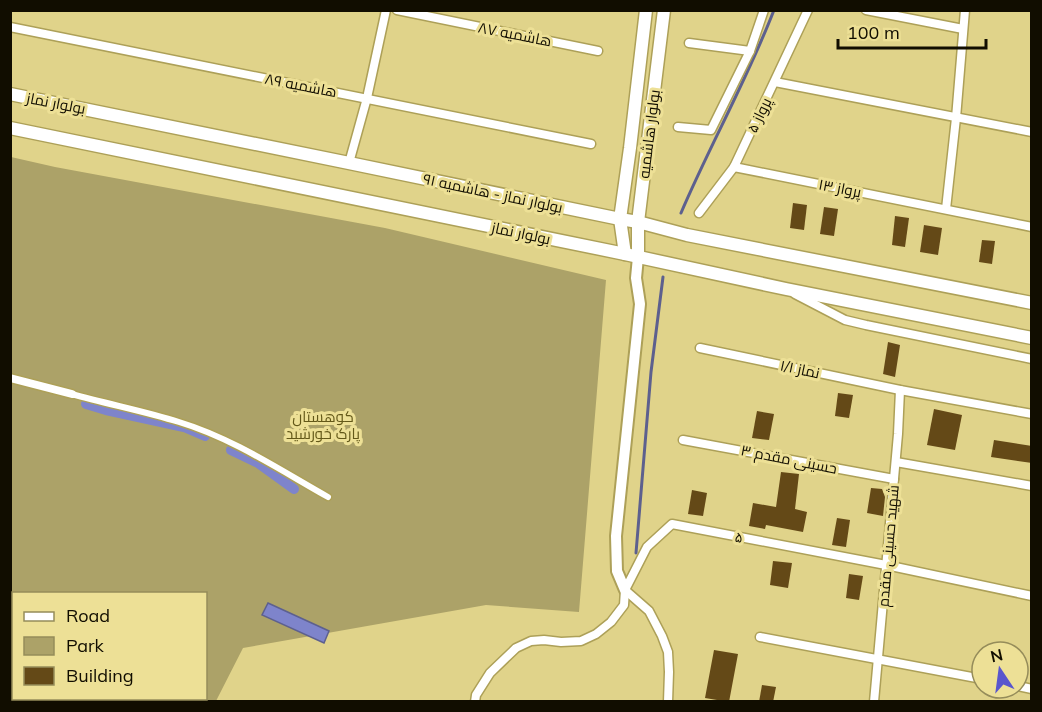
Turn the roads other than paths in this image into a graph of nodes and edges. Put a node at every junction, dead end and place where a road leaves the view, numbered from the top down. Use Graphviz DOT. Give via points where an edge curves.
graph roads {
  1 [pos="386,10"];
  2 [pos="397,10"];
  3 [pos="646,10"];
  4 [pos="664,10"];
  5 [pos="764,10"];
  6 [pos="808,10"];
  7 [pos="866,10"];
  8 [pos="965,10"];
  9 [pos="10,27"];
  10 [pos="963,29"];
  11 [pos="689,43"];
  12 [pos="598,51"];
  13 [pos="750,51"];
  14 [pos="775,82"];
  15 [pos="10,94"];
  16 [pos="367,98"];
  17 [pos="956,118"];
  18 [pos="678,127"];
  19 [pos="10,128"];
  20 [pos="1032,132"];
  21 [pos="591,144"];
  22 [pos="349,163"];
  23 [pos="734,167"];
  24 [pos="946,209"];
  25 [pos="699,213"];
  26 [pos="620,219"];
  27 [pos="638,222"];
  28 [pos="1032,227"];
  29 [pos="625,254"];
  30 [pos="638,257"];
  31 [pos="636,278"];
  32 [pos="786,290"];
  33 [pos="1032,303"];
  34 [pos="1032,338"];
  35 [pos="700,348"];
  36 [pos="1032,359"];
  37 [pos="10,378"];
  38 [pos="900,390"];
  39 [pos="72,394"];
  40 [pos="1032,414"];
  41 [pos="683,440"];
  42 [pos="896,462"];
  43 [pos="894,479"];
  44 [pos="1032,486"];
  45 [pos="327,497"];
  46 [pos="886,565"];
  47 [pos="625,590"];
  48 [pos="1032,596"];
  49 [pos="760,637"];
  50 [pos="878,660"];
  51 [pos="970,677"];
  52 [pos="475,702"];
  53 [pos="668,702"];
  54 [pos="874,702"];
  1 -- 16 [label="street"];
  2 -- 12 [label="street, هاشمیه ۸۷"];
  3 -- 26 [label="main road, بولوار هاشمیه"];
  4 -- 27 [label="main road, بولوار هاشمیه"];
  5 -- 13 [label="street"];
  6 -- 14 [label="street, پرواز ۵"];
  7 -- 10 [label="street"];
  8 -- 10 [label="street"];
  9 -- 16 [label="street, هاشمیه ۸۹"];
  10 -- 17 [label="street"];
  11 -- 13 [label="street"];
  13 -- 18 [label="street" via="711,130"];
  14 -- 17 [label="street"];
  14 -- 23 [label="street, پرواز ۵"];
  15 -- 22 [label="main road, بولوار نماز"];
  16 -- 21 [label="street, هاشمیه ۸۹"];
  16 -- 22 [label="street"];
  17 -- 20 [label="street"];
  17 -- 24 [label="street"];
  19 -- 29 [label="main road, بولوار نماز"];
  22 -- 26 [label="main road, بولوار نماز - هاشمیه ۹۱"];
  23 -- 24 [label="street, پرواز ۱۳"];
  23 -- 25 [label="street, پرواز ۵"];
  24 -- 28 [label="street, پرواز ۱۳"];
  26 -- 27 [label="main road, بولوار نماز - هاشمیه ۹۱"];
  26 -- 29 [label="main road, بولوار هاشمیه"];
  27 -- 30 [label="main road, بولوار هاشمیه"];
  27 -- 33 [label="main road"];
  29 -- 30 [label="main road, بولوار نماز"];
  29 -- 31 [label="street"];
  30 -- 31 [label="street"];
  30 -- 32 [label="main road, بولوار نماز"];
  31 -- 47 [label="street" via="640,304 616,536 617,571"];
  32 -- 34 [label="main road, بولوار نماز"];
  32 -- 36 [label="street" via="845,320"];
  35 -- 38 [label="street, نماز ۱/۱"];
  37 -- 39 [label="street"];
  38 -- 40 [label="street, نماز ۱/۱"];
  38 -- 42 [label="street, شهید حسینی مقدم"];
  39 -- 45 [label="street" via="211,434"];
  41 -- 43 [label="street, حسینی مقدم ۳"];
  42 -- 43 [label="street, شهید حسینی مقدم"];
  42 -- 44 [label="street"];
  43 -- 46 [label="street, شهید حسینی مقدم"];
  46 -- 47 [label="street, ۵" via="672,524 647,547"];
  46 -- 48 [label="street"];
  46 -- 50 [label="street, شهید حسینی مقدم"];
  47 -- 52 [label="street" via="624,605 596,634 580,641 531,641 516,648 490,673"];
  47 -- 53 [label="street" via="649,611 662,636 668,652"];
  49 -- 50 [label="street"];
  50 -- 51 [label="street"];
  50 -- 54 [label="street, شهید حسینی مقدم"];
}
